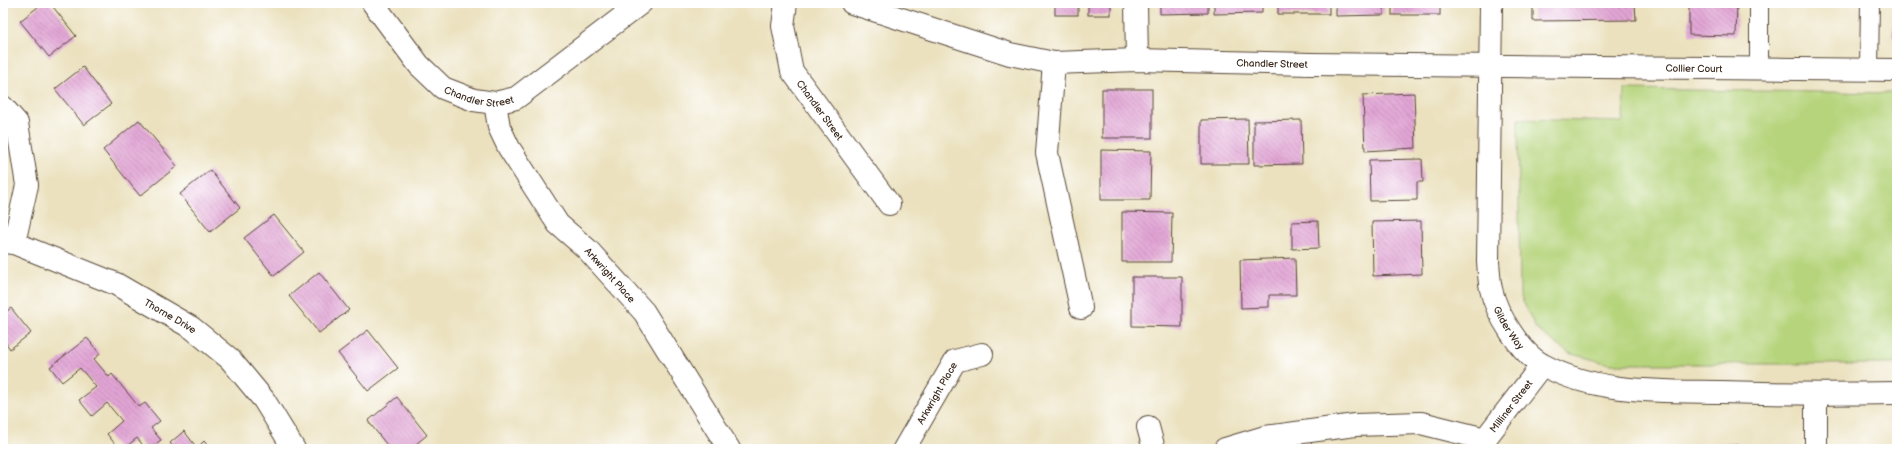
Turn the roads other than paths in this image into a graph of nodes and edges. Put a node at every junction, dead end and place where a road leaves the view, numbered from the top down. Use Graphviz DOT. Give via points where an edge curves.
graph roads {
  1 [pos="373,3"];
  2 [pos="641,3"];
  3 [pos="786,3"];
  4 [pos="1136,3"];
  5 [pos="1491,3"];
  6 [pos="1759,3"];
  7 [pos="1870,3"];
  8 [pos="865,5"];
  9 [pos="1137,60"];
  10 [pos="1054,63"];
  11 [pos="1491,66"];
  12 [pos="1759,69"];
  13 [pos="1869,70"];
  14 [pos="1897,70"];
  15 [pos="494,103"];
  16 [pos="3,106"];
  17 [pos="889,204"];
  18 [pos="8,242"];
  19 [pos="1081,308"];
  20 [pos="982,354"];
  21 [pos="1542,365"];
  22 [pos="1897,393"];
  23 [pos="1816,395"];
  24 [pos="1148,427"];
  25 [pos="1485,444"];
  26 [pos="294,449"];
  27 [pos="729,449"];
  28 [pos="904,449"];
  29 [pos="1154,449"];
  30 [pos="1225,449"];
  31 [pos="1816,449"];
  1 -- 15 [label="street, Chandler Street" via="418,65 442,88 474,100"];
  2 -- 15 [label="street, Chandler Street" via="516,98"];
  3 -- 17 [label="street, Chandler Street" via="782,26 792,71"];
  4 -- 9 [label="street"];
  5 -- 11 [label="street, Gilder Way"];
  6 -- 12 [label="lane"];
  7 -- 13 [label="lane"];
  8 -- 10 [label="street, Chandler Street" via="1010,54"];
  9 -- 10 [label="street, Chandler Street"];
  9 -- 11 [label="street, Chandler Street"];
  10 -- 19 [label="street" via="1047,153"];
  11 -- 12 [label="street, Collier Court"];
  11 -- 21 [label="street, Gilder Way" via="1488,262 1491,290 1500,314 1520,346"];
  12 -- 13 [label="street, Collier Court"];
  13 -- 14 [label="street, Collier Court"];
  15 -- 27 [label="street, Arkwright Place" via="499,127 509,148 558,224 587,249 644,312"];
  16 -- 18 [label="street" via="17,123 27,185"];
  18 -- 26 [label="street, Thorne Drive" via="116,284 192,328 230,359 264,400"];
  20 -- 28 [label="street, Arkwright Place" via="955,361"];
  21 -- 23 [label="street, Gilder Way" via="1584,382 1650,391"];
  21 -- 25 [label="street, Milliner Street"];
  22 -- 23 [label="street, Gilder Way"];
  23 -- 31 [label="street"];
  24 -- 29 [label="street"];
  25 -- 30 [label="street" via="1421,423 1355,425 1265,437"];
}
